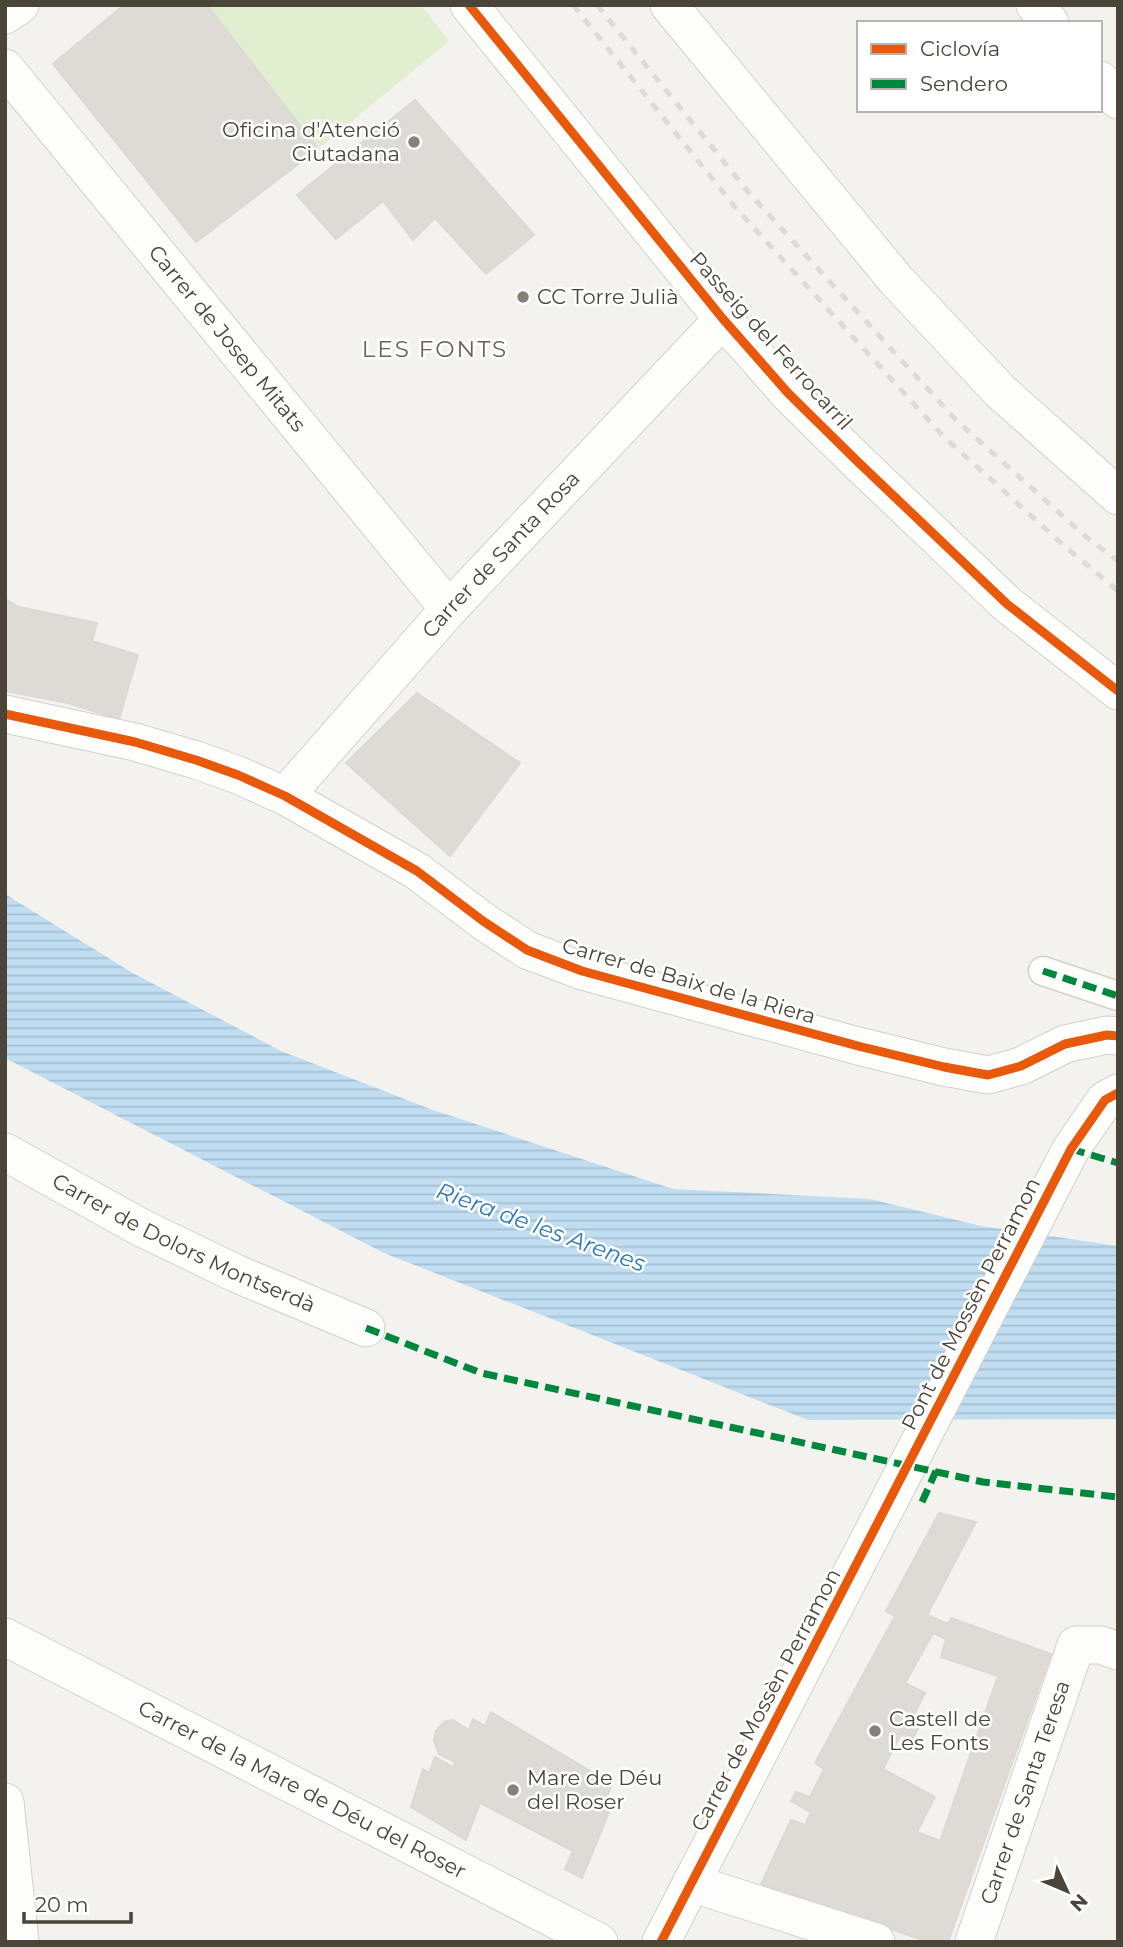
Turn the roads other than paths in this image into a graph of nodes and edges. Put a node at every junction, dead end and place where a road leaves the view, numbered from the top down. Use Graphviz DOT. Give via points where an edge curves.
graph roads {
  1 [pos="20,5"];
  2 [pos="468,5"];
  3 [pos="668,5"];
  4 [pos="1035,5"];
  5 [pos="5,15"];
  6 [pos="1049,21"];
  7 [pos="5,68"];
  8 [pos="1102,82"];
  9 [pos="1118,100"];
  10 [pos="723,319"];
  11 [pos="1118,496"];
  12 [pos="449,609"];
  13 [pos="1118,691"];
  14 [pos="5,714"];
  15 [pos="285,796"];
  16 [pos="1043,971"];
  17 [pos="1118,996"];
  18 [pos="1118,1036"];
  19 [pos="1118,1093"];
  20 [pos="5,1152"];
  21 [pos="366,1328"];
  22 [pos="903,1475"];
  23 [pos="5,1637"];
  24 [pos="1118,1651"];
  25 [pos="5,1802"];
  26 [pos="691,1883"];
  27 [pos="20,1942"];
  28 [pos="598,1942"];
  29 [pos="661,1942"];
  30 [pos="876,1942"];
  31 [pos="974,1942"];
  1 -- 5 [label="street"];
  2 -- 10 [label="street, Passeig del Ferrocarril"];
  3 -- 11 [label="street" via="896,280 1001,392"];
  4 -- 6 [label="street"];
  7 -- 12 [label="street, Carrer de Josep Mitats"];
  8 -- 9 [label="street"];
  10 -- 12 [label="street, Carrer de Santa Rosa"];
  10 -- 13 [label="street, Passeig del Ferrocarril" via="788,393 997,594"];
  12 -- 15 [label="street, Carrer de Santa Rosa"];
  14 -- 15 [label="street, Carrer de Baix de la Riera" via="135,742 238,775"];
  15 -- 18 [label="street, Carrer de Baix de la Riera" via="418,872 527,950 582,971 858,1046 988,1075 1021,1066 1065,1044"];
  16 -- 17 [label="street"];
  19 -- 22 [label="street, Pont de Mossèn Perramon" via="1105,1100 1071,1149"];
  20 -- 21 [label="street, Carrer de Dolors Montserdà" via="187,1250"];
  22 -- 26 [label="street, Carrer de Mossèn Perramon"];
  23 -- 28 [label="street, Carrer de la Mare de Déu del Roser"];
  24 -- 31 [label="street, Carrer de Santa Teresa" via="1101,1645 1076,1645"];
  25 -- 27 [label="street"];
  26 -- 29 [label="street, Carrer de Mossèn Perramon"];
  26 -- 30 [label="street"];
}
